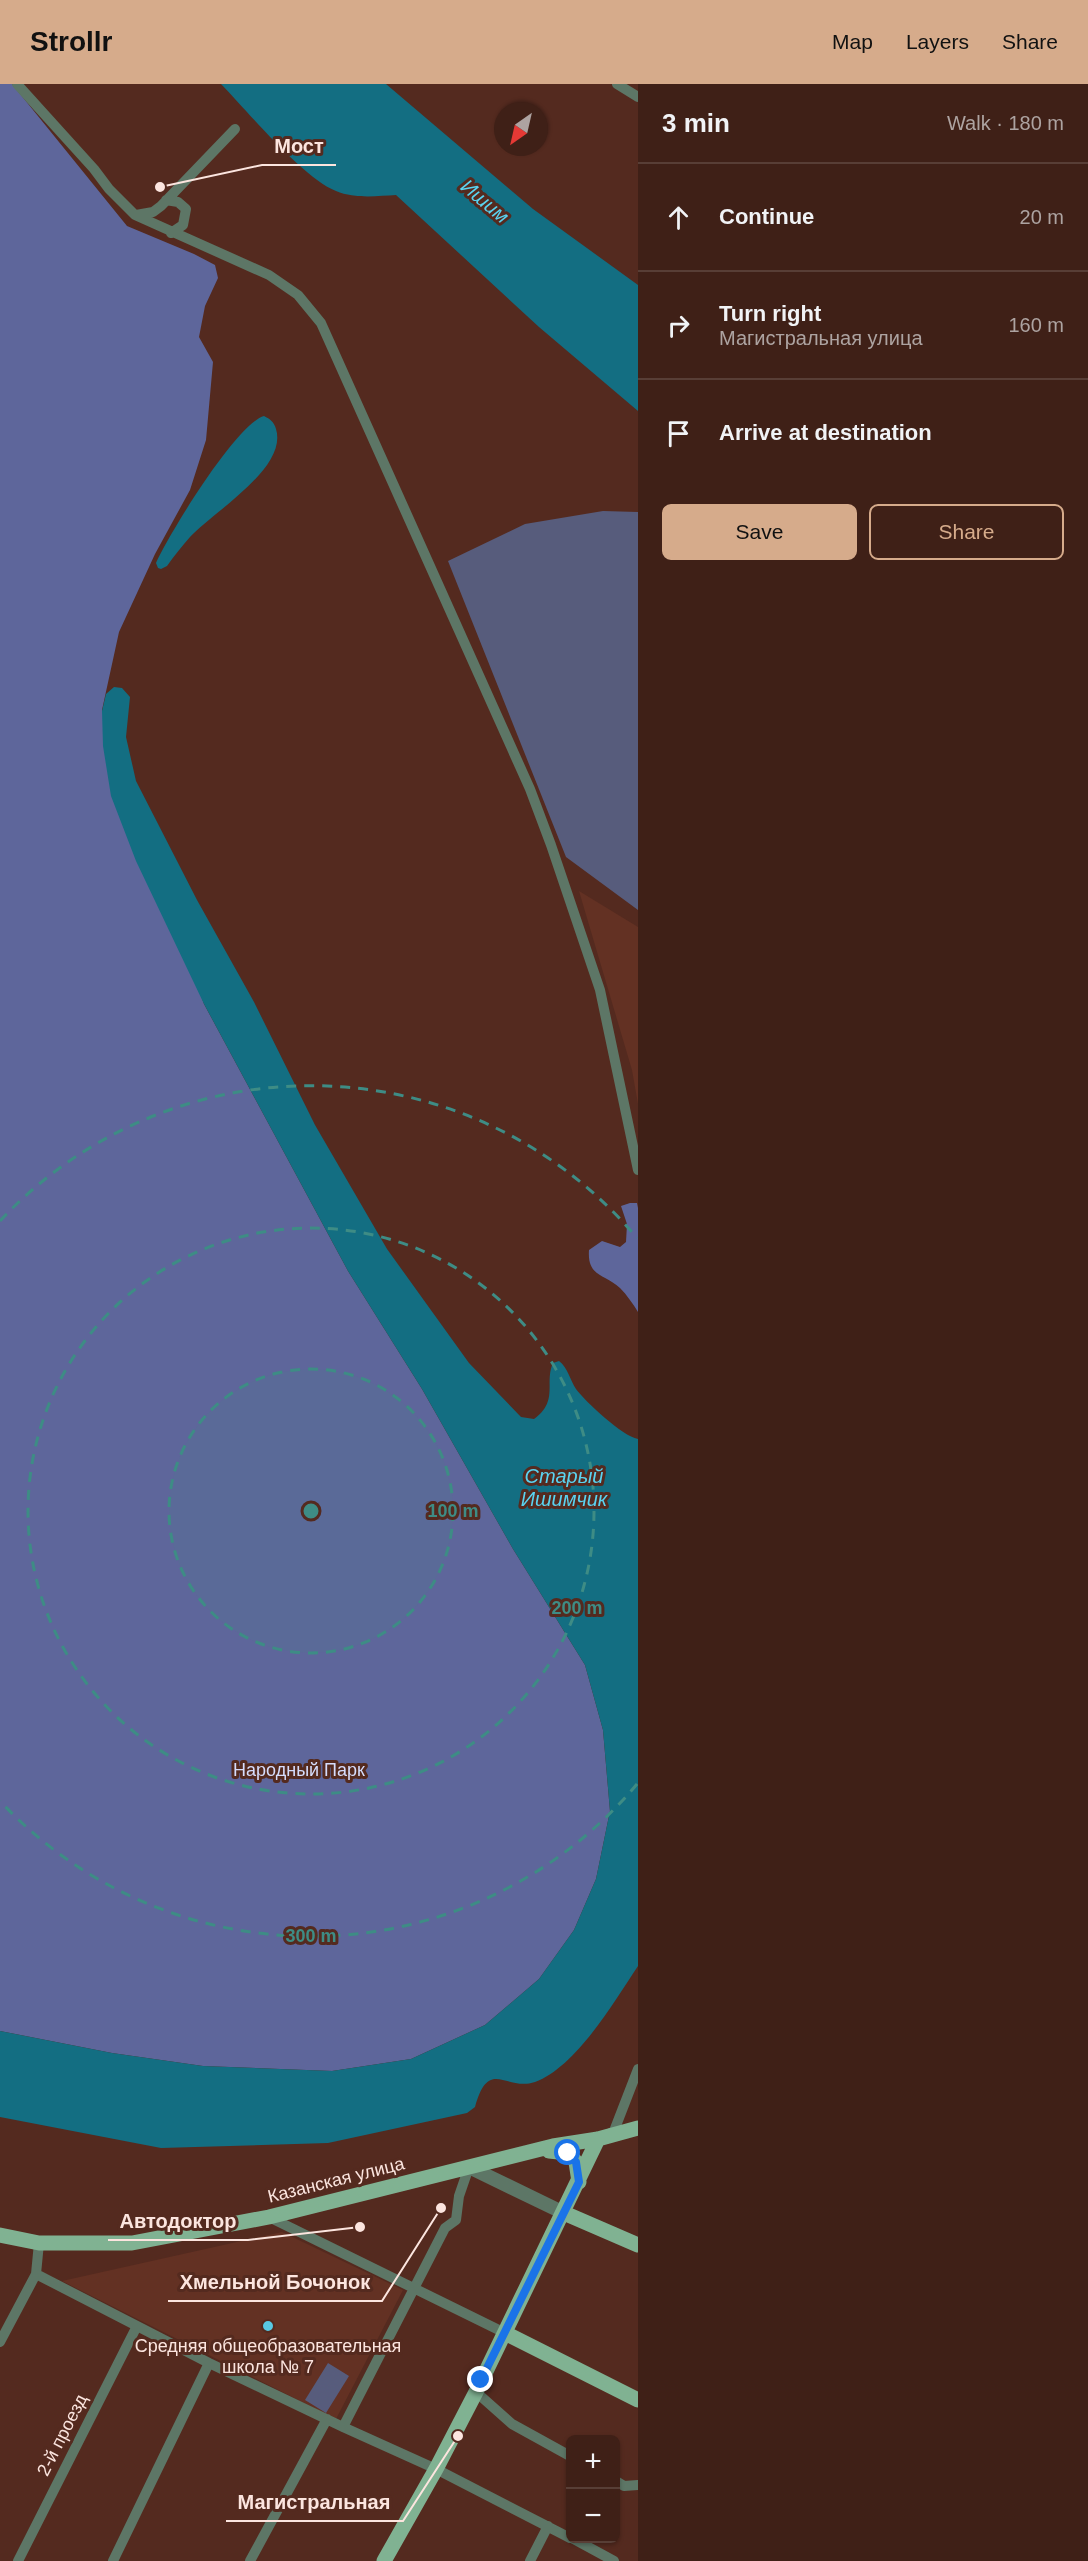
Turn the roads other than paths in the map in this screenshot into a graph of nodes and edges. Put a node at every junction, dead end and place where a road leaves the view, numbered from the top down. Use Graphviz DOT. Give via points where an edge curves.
graph roads {
  1 [pos="18,84"];
  2 [pos="617,84"];
  3 [pos="638,98"];
  4 [pos="235,129"];
  5 [pos="166,200"];
  6 [pos="135,215"];
  7 [pos="171,233"];
  8 [pos="638,1170"];
  9 [pos="638,2069"];
  10 [pos="638,2128"];
  11 [pos="598,2139"];
  12 [pos="539,2150"];
  13 [pos="470,2167"];
  14 [pos="579,2182"];
  15 [pos="564,2213"];
  16 [pos="269,2217"];
  17 [pos="0,2235"];
  18 [pos="39,2243"];
  19 [pos="638,2245"];
  20 [pos="36,2274"];
  21 [pos="414,2286"];
  22 [pos="137,2326"];
  23 [pos="505,2333"];
  24 [pos="0,2342"];
  25 [pos="209,2362"];
  26 [pos="476,2392"];
  27 [pos="638,2400"];
  28 [pos="327,2419"];
  29 [pos="343,2427"];
  30 [pos="566,2454"];
  31 [pos="436,2469"];
  32 [pos="620,2484"];
  33 [pos="638,2485"];
  34 [pos="548,2526"];
  35 [pos="566,2535"];
  36 [pos="580,2543"];
  37 [pos="18,2561"];
  38 [pos="113,2561"];
  39 [pos="250,2561"];
  40 [pos="384,2561"];
  41 [pos="530,2561"];
  42 [pos="614,2561"];
  1 -- 6 [label="street"];
  2 -- 3 [label="street"];
  4 -- 5 [label="street"];
  5 -- 6 [label="street" via="153,212"];
  5 -- 7 [label="street" via="178,202 186,209 183,225"];
  6 -- 7 [label="street"];
  7 -- 8 [label="street" via="269,275 298,295 321,323 530,789 551,845 600,990"];
  9 -- 11 [label="street" via="615,2131"];
  10 -- 11 [label="main road, Казанская улица"];
  11 -- 12 [label="main road, Казанская улица"];
  11 -- 14 [label="main road"];
  12 -- 13 [label="main road, Казанская улица"];
  12 -- 14 [label="main road" via="568,2153 576,2162"];
  13 -- 15 [label="street"];
  13 -- 16 [label="main road, Казанская улица"];
  13 -- 21 [label="street" via="459,2196 456,2220 445,2228"];
  14 -- 15 [label="main road"];
  15 -- 19 [label="main road"];
  15 -- 23 [label="main road"];
  16 -- 18 [label="main road, Казанская улица" via="132,2243"];
  16 -- 21 [label="street"];
  17 -- 18 [label="main road, Казанская улица"];
  18 -- 20 [label="street"];
  20 -- 22 [label="street"];
  20 -- 24 [label="street"];
  21 -- 23 [label="street"];
  21 -- 29 [label="street"];
  22 -- 25 [label="street"];
  22 -- 37 [label="street, 2-й проезд"];
  23 -- 26 [label="main road"];
  23 -- 27 [label="main road"];
  25 -- 28 [label="street"];
  25 -- 38 [label="street"];
  26 -- 30 [label="street" via="513,2424"];
  26 -- 31 [label="main road"];
  28 -- 29 [label="street"];
  28 -- 39 [label="street"];
  29 -- 31 [label="street"];
  31 -- 34 [label="street"];
  31 -- 40 [label="main road"];
  32 -- 33 [label="street"];
  34 -- 35 [label="street"];
  34 -- 41 [label="street"];
  36 -- 42 [label="street"];
}
